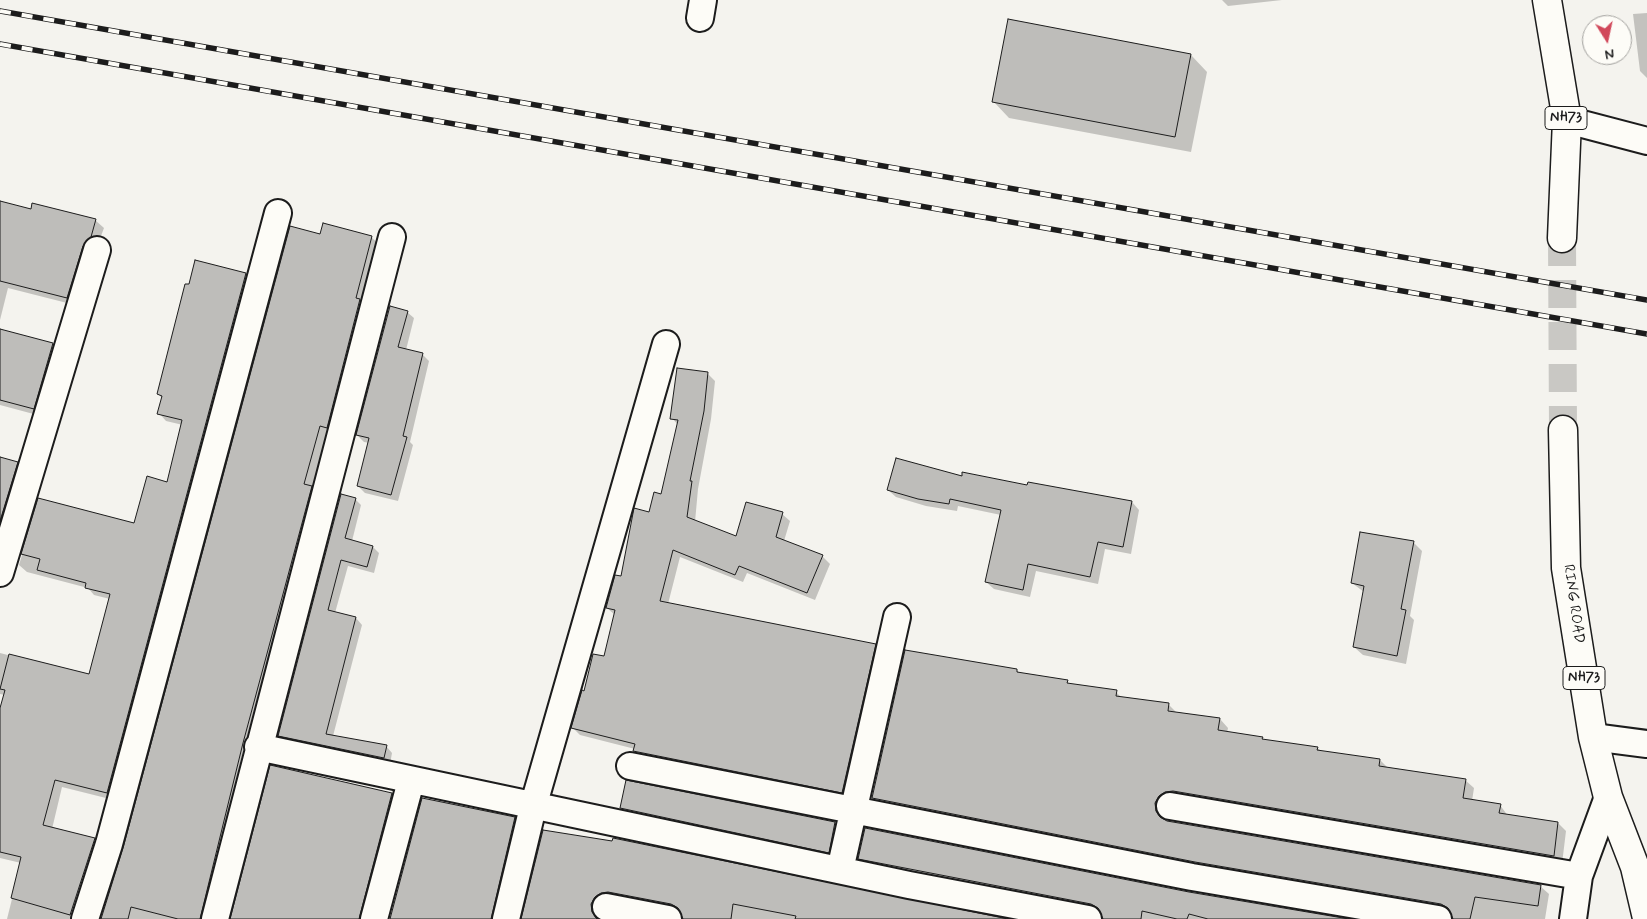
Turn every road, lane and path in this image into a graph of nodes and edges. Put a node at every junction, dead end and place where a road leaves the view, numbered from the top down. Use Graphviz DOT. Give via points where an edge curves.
graph roads {
  1 [pos="1547,0"];
  2 [pos="1567,120"];
  3 [pos="1647,141"];
  4 [pos="278,213"];
  5 [pos="392,237"];
  6 [pos="1562,238"];
  7 [pos="96,250"];
  8 [pos="666,344"];
  9 [pos="1563,430"];
  10 [pos="1,565"];
  11 [pos="897,617"];
  12 [pos="1593,737"];
  13 [pos="1647,744"];
  14 [pos="258,747"];
  15 [pos="630,766"];
  16 [pos="411,781"];
  17 [pos="1608,797"];
  18 [pos="1170,806"];
  19 [pos="533,807"];
  20 [pos="852,810"];
  21 [pos="840,870"];
  22 [pos="1579,876"];
  23 [pos="606,907"];
  24 [pos="1647,918"];
  25 [pos="85,919"];
  26 [pos="215,919"];
  27 [pos="374,919"];
  28 [pos="506,919"];
  29 [pos="668,919"];
  30 [pos="1088,919"];
  31 [pos="1438,919"];
  32 [pos="1574,919"];
  1 -- 2 [label="highway, NH73"];
  2 -- 3 [label="street"];
  2 -- 6 [label="highway, NH73"];
  4 -- 25 [label="street" via="112,835"];
  5 -- 14 [label="street"];
  7 -- 10 [label="street"];
  8 -- 19 [label="street"];
  9 -- 12 [label="highway, RING ROAD / NH73" via="1566,568"];
  11 -- 20 [label="street"];
  12 -- 13 [label="street"];
  12 -- 17 [label="highway, RING ROAD / NH73"];
  14 -- 16 [label="street"];
  14 -- 26 [label="street"];
  15 -- 20 [label="street"];
  16 -- 19 [label="street"];
  16 -- 27 [label="street"];
  17 -- 22 [label="street"];
  17 -- 24 [label="highway, RING ROAD / NH73" via="1635,867"];
  18 -- 22 [label="street"];
  19 -- 21 [label="street"];
  19 -- 28 [label="street"];
  20 -- 21 [label="street"];
  20 -- 31 [label="street" via="1192,877"];
  21 -- 30 [label="street"];
  22 -- 32 [label="street"];
  23 -- 29 [label="street"];
}
